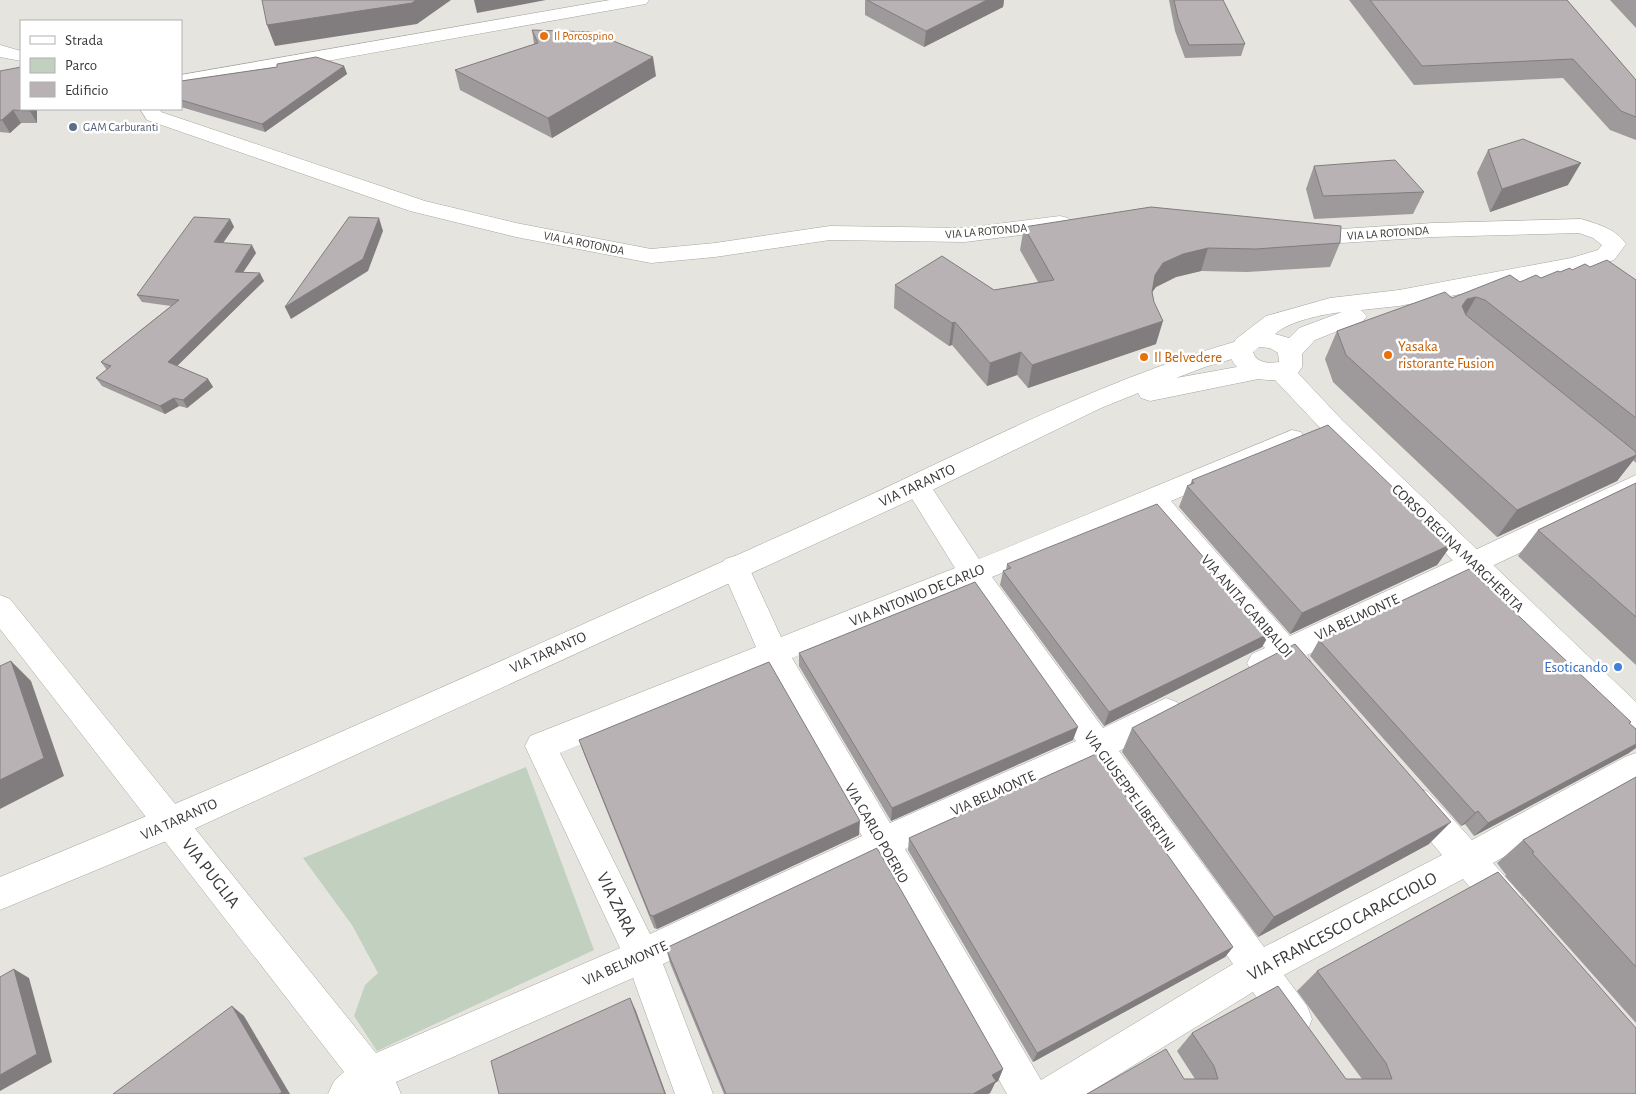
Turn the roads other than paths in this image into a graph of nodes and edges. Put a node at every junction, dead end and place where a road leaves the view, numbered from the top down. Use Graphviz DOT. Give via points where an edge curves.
graph roads {
  1 [pos="640,0"];
  2 [pos="0,50"];
  3 [pos="20,56"];
  4 [pos="182,81"];
  5 [pos="151,110"];
  6 [pos="1081,221"];
  7 [pos="1280,232"];
  8 [pos="1574,264"];
  9 [pos="1598,281"];
  10 [pos="1399,298"];
  11 [pos="1247,343"];
  12 [pos="1277,365"];
  13 [pos="1092,402"];
  14 [pos="1292,440"];
  15 [pos="1631,478"];
  16 [pos="917,486"];
  17 [pos="1153,499"];
  18 [pos="1472,563"];
  19 [pos="735,567"];
  20 [pos="973,573"];
  21 [pos="0,607"];
  22 [pos="1286,651"];
  23 [pos="773,652"];
  24 [pos="1234,677"];
  25 [pos="1318,688"];
  26 [pos="1192,698"];
  27 [pos="1636,722"];
  28 [pos="541,746"];
  29 [pos="1098,746"];
  30 [pos="1636,767"];
  31 [pos="1396,778"];
  32 [pos="171,823"];
  33 [pos="882,843"];
  34 [pos="1468,860"];
  35 [pos="0,894"];
  36 [pos="1526,927"];
  37 [pos="642,956"];
  38 [pos="1258,969"];
  39 [pos="1308,1039"];
  40 [pos="366,1088"];
  41 [pos="694,1094"];
  42 [pos="1028,1094"];
  43 [pos="1052,1094"];
  1 -- 4 [label="street"];
  2 -- 3 [label="street"];
  5 -- 6 [label="street, VIA LA ROTONDA" via="154,116 418,206 516,230 651,256 830,233 964,235"];
  7 -- 8 [label="street, VIA LA ROTONDA" via="1326,237 1554,225 1581,226 1601,233 1615,244 1606,255"];
  8 -- 9 [label="street"];
  8 -- 10 [label="street, VIA LA ROTONDA"];
  10 -- 11 [label="street, VIA LA ROTONDA" via="1330,306 1274,322"];
  10 -- 12 [label="street, VIA LA ROTONDA" via="1307,334"];
  11 -- 12 [label="street" via="1240,354 1245,363"];
  11 -- 12 [label="street" via="1269,339 1280,343"];
  11 -- 13 [label="street, VIA TARANTO"];
  12 -- 13 [label="street, VIA TARANTO"];
  12 -- 18 [label="street, CORSO REGINA MARGHERITA" via="1333,426"];
  13 -- 16 [label="street, VIA TARANTO"];
  14 -- 17 [label="street, VIA ANTONIO DE CARLO"];
  15 -- 18 [label="street, VIA BELMONTE"];
  16 -- 19 [label="street, VIA TARANTO"];
  16 -- 20 [label="street, VIA GIUSEPPE LIBERTINI"];
  17 -- 20 [label="street, VIA ANTONIO DE CARLO"];
  17 -- 22 [label="street, VIA ANITA GARIBALDI"];
  18 -- 22 [label="street, VIA BELMONTE"];
  18 -- 27 [label="street, CORSO REGINA MARGHERITA"];
  19 -- 23 [label="street, VIA CARLO POERIO"];
  19 -- 32 [label="street, VIA TARANTO"];
  20 -- 23 [label="street, VIA ANTONIO DE CARLO"];
  20 -- 29 [label="street, VIA GIUSEPPE LIBERTINI"];
  21 -- 32 [label="street, VIA PUGLIA"];
  22 -- 24 [label="street, VIA BELMONTE"];
  22 -- 25 [label="street, VIA ANITA GARIBALDI"];
  23 -- 28 [label="street, VIA ANTONIO DE CARLO"];
  23 -- 33 [label="street, VIA CARLO POERIO"];
  26 -- 29 [label="street, VIA BELMONTE"];
  28 -- 37 [label="street, VIA ZARA"];
  29 -- 33 [label="street, VIA BELMONTE"];
  29 -- 38 [label="street, VIA GIUSEPPE LIBERTINI"];
  30 -- 34 [label="street, VIA FRANCESCO CARACCIOLO"];
  31 -- 34 [label="street"];
  32 -- 35 [label="street, VIA TARANTO"];
  32 -- 40 [label="street, VIA PUGLIA"];
  33 -- 37 [label="street, VIA BELMONTE"];
  33 -- 42 [label="street, VIA CARLO POERIO"];
  34 -- 36 [label="street"];
  34 -- 38 [label="street, VIA FRANCESCO CARACCIOLO"];
  37 -- 40 [label="street, VIA BELMONTE"];
  37 -- 41 [label="street, VIA ZARA"];
  38 -- 39 [label="street, VIA GIUSEPPE LIBERTINI"];
  38 -- 43 [label="street, VIA FRANCESCO CARACCIOLO"];
}
